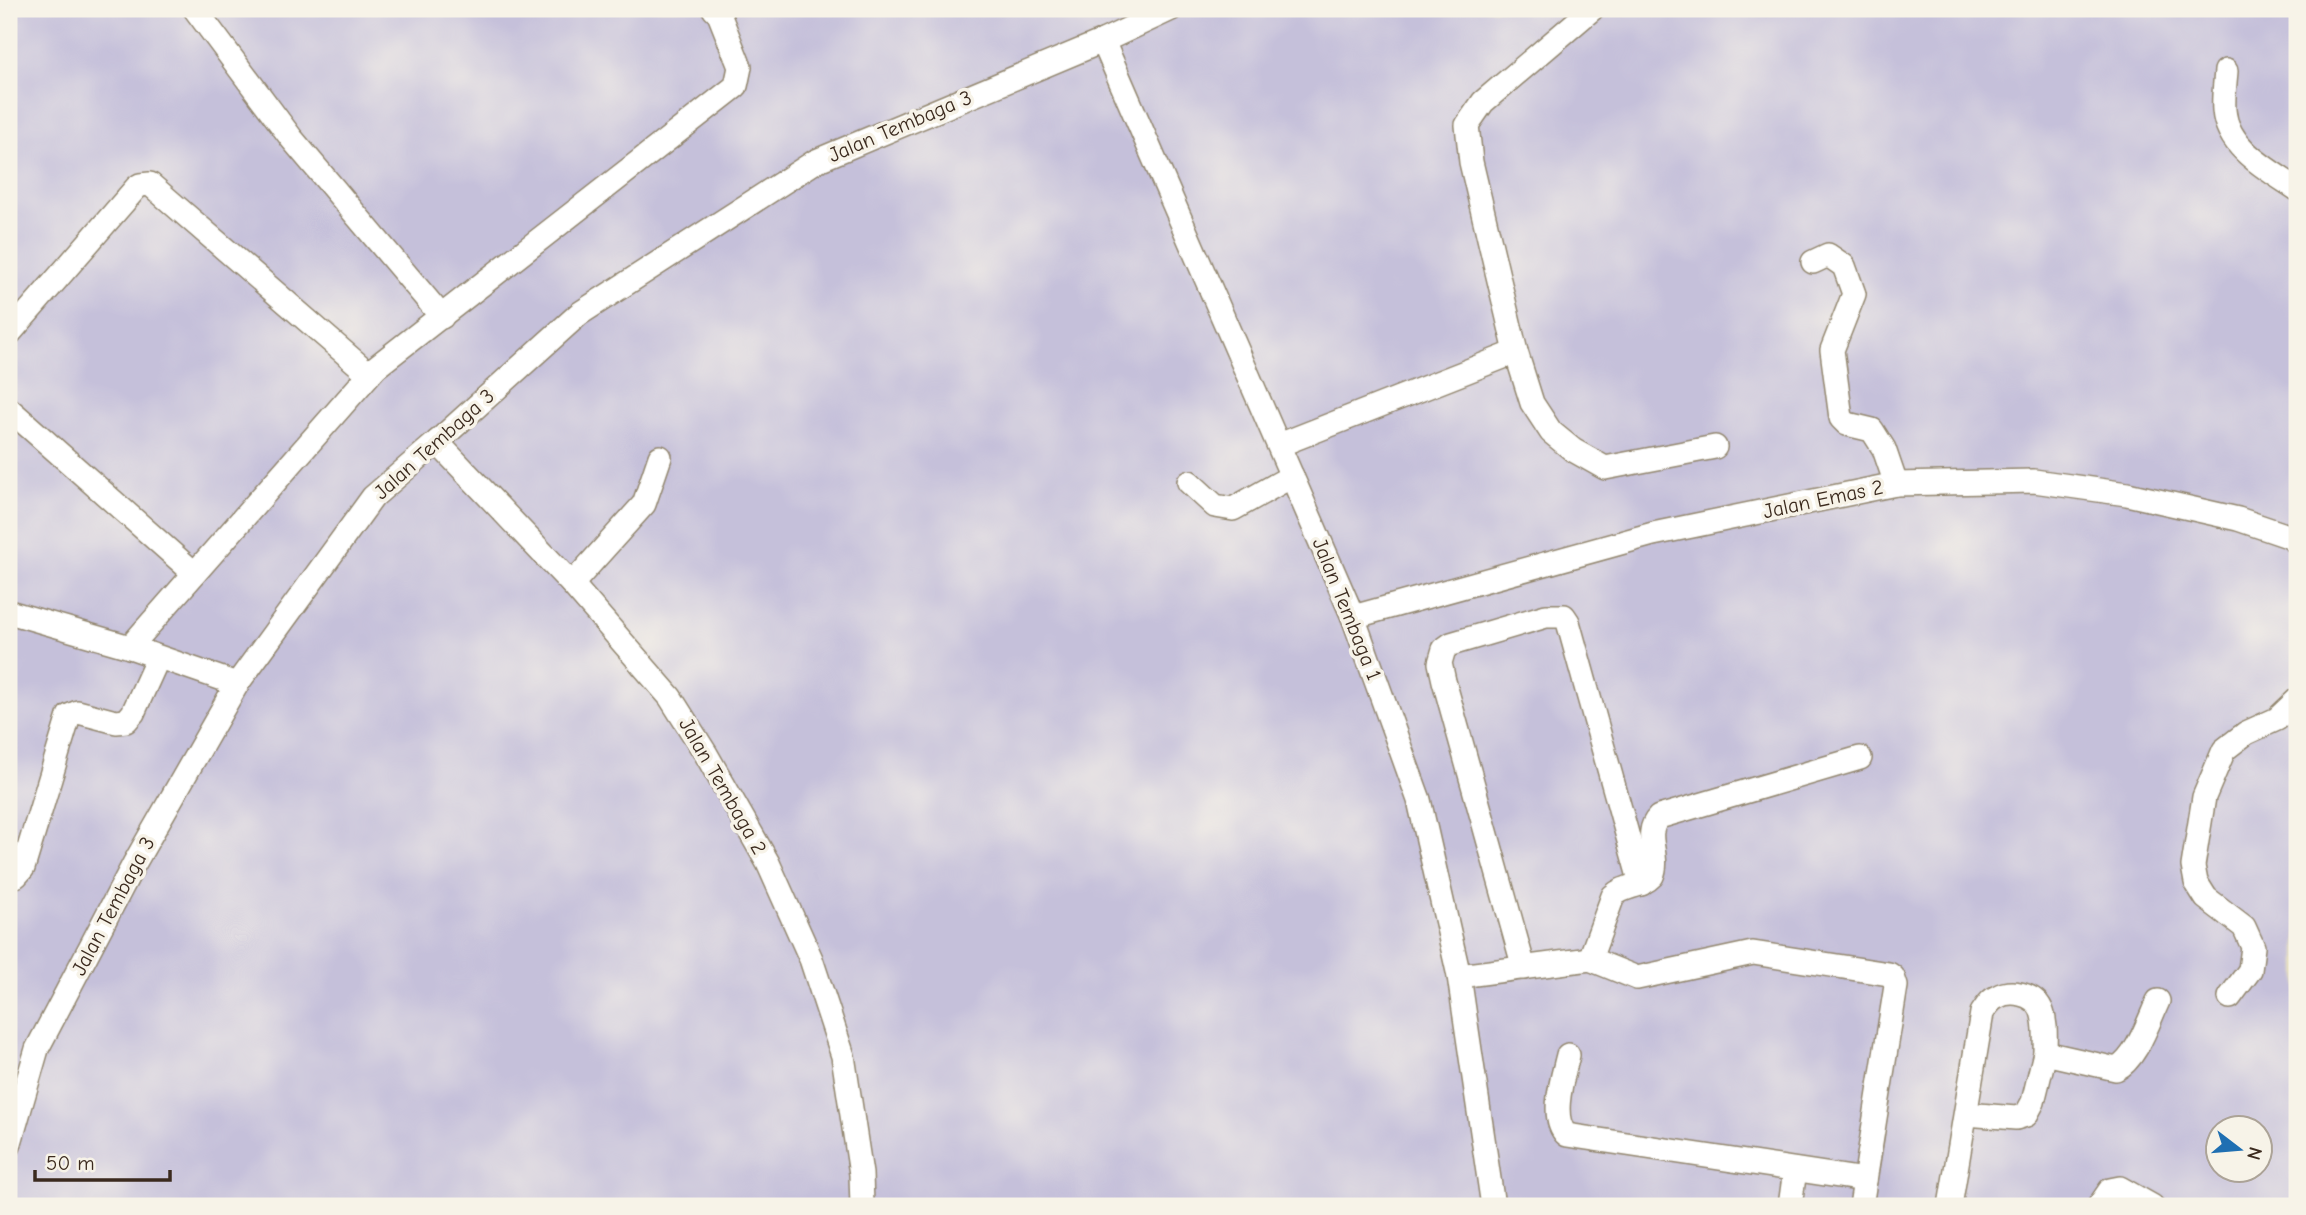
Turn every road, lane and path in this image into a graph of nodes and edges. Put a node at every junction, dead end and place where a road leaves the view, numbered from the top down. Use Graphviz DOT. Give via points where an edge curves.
graph roads {
  1 [pos="195,9"];
  2 [pos="1171,9"];
  3 [pos="1592,9"];
  4 [pos="720,10"];
  5 [pos="1103,41"];
  6 [pos="2226,71"];
  7 [pos="2297,189"];
  8 [pos="1813,262"];
  9 [pos="442,317"];
  10 [pos="9,334"];
  11 [pos="1516,352"];
  12 [pos="369,374"];
  13 [pos="9,409"];
  14 [pos="437,442"];
  15 [pos="1279,444"];
  16 [pos="1715,447"];
  17 [pos="660,457"];
  18 [pos="1292,476"];
  19 [pos="1189,482"];
  20 [pos="1896,484"];
  21 [pos="2297,542"];
  22 [pos="194,573"];
  23 [pos="572,584"];
  24 [pos="9,612"];
  25 [pos="1353,617"];
  26 [pos="130,647"];
  27 [pos="158,658"];
  28 [pos="237,684"];
  29 [pos="2297,700"];
  30 [pos="1860,758"];
  31 [pos="9,877"];
  32 [pos="1641,884"];
  33 [pos="1590,959"];
  34 [pos="1524,968"];
  35 [pos="1459,976"];
  36 [pos="2230,997"];
  37 [pos="2158,1001"];
  38 [pos="2045,1054"];
  39 [pos="1568,1055"];
  40 [pos="1966,1114"];
  41 [pos="9,1146"];
  42 [pos="1795,1170"];
  43 [pos="1865,1180"];
  44 [pos="862,1206"];
  45 [pos="1493,1206"];
  46 [pos="1790,1206"];
  47 [pos="1861,1206"];
  48 [pos="1950,1206"];
  49 [pos="2099,1206"];
  50 [pos="2152,1206"];
  1 -- 9 [label="street" via="292,139"];
  2 -- 5 [label="street, Jalan Tembaga 3"];
  3 -- 11 [label="street" via="1483,102 1467,125 1471,162"];
  4 -- 9 [label="street" via="740,67 736,86"];
  5 -- 14 [label="street, Jalan Tembaga 3" via="816,161 579,314"];
  5 -- 15 [label="street, Jalan Tembaga 1"];
  6 -- 7 [label="street" via="2224,112 2230,131 2268,172"];
  8 -- 20 [label="street" via="1828,255 1844,266 1854,294 1832,350 1841,418 1872,430"];
  9 -- 12 [label="street"];
  10 -- 12 [label="street" via="136,188 150,184"];
  11 -- 15 [label="street"];
  11 -- 16 [label="street" via="1532,403 1551,432 1605,468"];
  12 -- 22 [label="street"];
  13 -- 22 [label="street"];
  14 -- 23 [label="street, Jalan Tembaga 2"];
  14 -- 28 [label="street, Jalan Tembaga 3" via="373,496"];
  15 -- 18 [label="street, Jalan Tembaga 1"];
  17 -- 23 [label="street" via="644,504"];
  18 -- 19 [label="street" via="1233,509 1215,506"];
  18 -- 25 [label="street, Jalan Tembaga 1"];
  20 -- 21 [label="street, Jalan Emas 2" via="2034,481 2127,494 2238,519"];
  20 -- 25 [label="street, Jalan Emas 2" via="1653,534"];
  22 -- 26 [label="street"];
  23 -- 44 [label="street, Jalan Tembaga 2" via="670,697 768,863 811,959 843,1056"];
  24 -- 26 [label="street"];
  25 -- 35 [label="street, Jalan Tembaga 1" via="1419,800"];
  26 -- 27 [label="street"];
  27 -- 28 [label="street"];
  27 -- 31 [label="street" via="126,721 78,712 69,716 23,867"];
  28 -- 41 [label="street, Jalan Tembaga 3" via="134,864 37,1049"];
  29 -- 36 [label="street" via="2277,719 2246,733 2224,750 2204,797 2193,866 2196,882 2206,898 2244,927 2253,947 2250,970"];
  30 -- 32 [label="street" via="1659,817 1652,828 1655,870"];
  32 -- 33 [label="street" via="1613,896"];
  32 -- 34 [label="street" via="1564,616 1546,616 1444,649 1440,663 1444,681"];
  33 -- 34 [label="street"];
  33 -- 43 [label="street" via="1637,978 1753,953 1893,977 1896,986"];
  34 -- 35 [label="street"];
  35 -- 45 [label="street, Jalan Tembaga 1"];
  37 -- 38 [label="street" via="2138,1044 2121,1067 2111,1069"];
  38 -- 40 [label="street" via="2026,1115"];
  38 -- 40 [label="street" via="2040,1006 2018,994 1995,997 1982,1013"];
  39 -- 42 [label="street" via="1558,1100 1559,1124 1567,1135"];
  40 -- 48 [label="street"];
  42 -- 43 [label="street"];
  42 -- 46 [label="street"];
  43 -- 47 [label="street"];
  49 -- 50 [label="street" via="2115,1188 2126,1189"];
}
